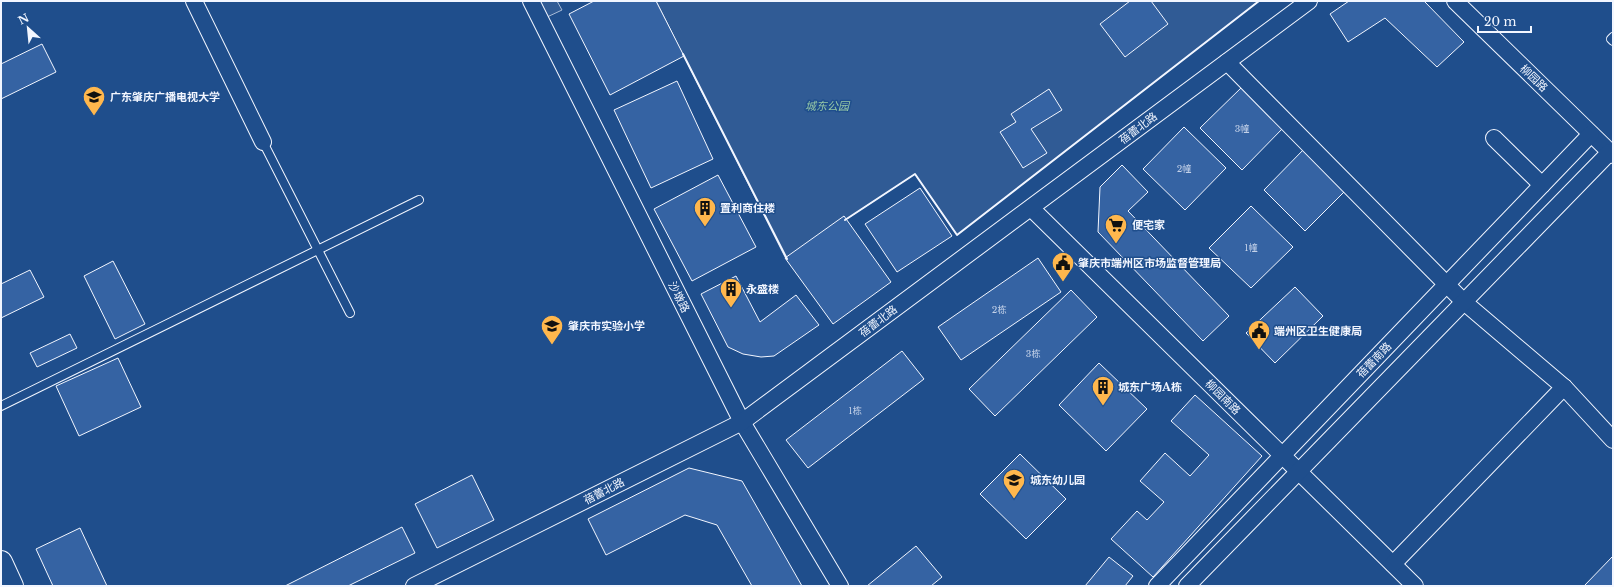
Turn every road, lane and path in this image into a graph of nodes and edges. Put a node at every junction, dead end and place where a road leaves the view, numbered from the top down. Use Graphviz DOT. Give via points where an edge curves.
graph roads {
  1 [pos="194,1"];
  2 [pos="531,1"];
  3 [pos="1309,1"];
  4 [pos="1455,1"];
  5 [pos="1613,37"];
  6 [pos="1613,41"];
  7 [pos="1227,62"];
  8 [pos="1591,134"];
  9 [pos="1494,138"];
  10 [pos="263,142"];
  11 [pos="1612,154"];
  12 [pos="1542,185"];
  13 [pos="419,200"];
  14 [pos="1031,208"];
  15 [pos="318,250"];
  16 [pos="1447,284"];
  17 [pos="1464,302"];
  18 [pos="350,313"];
  19 [pos="1564,387"];
  20 [pos="1,406"];
  21 [pos="742,422"];
  22 [pos="1613,440"];
  23 [pos="1282,456"];
  24 [pos="1298,471"];
  25 [pos="1,562"];
  26 [pos="1393,564"];
  27 [pos="12,586"];
  28 [pos="414,586"];
  29 [pos="840,586"];
  30 [pos="1157,586"];
  31 [pos="1187,586"];
  32 [pos="1416,586"];
  1 -- 10 [label="street"];
  2 -- 21 [label="street, 沙墩路"];
  3 -- 7 [label="street, 蓓蕾北路"];
  4 -- 8 [label="street, 柳园路"];
  5 -- 6 [label="lane"];
  7 -- 14 [label="street, 蓓蕾北路"];
  7 -- 16 [label="street"];
  8 -- 11 [label="street, 柳园路"];
  8 -- 12 [label="street, 蓓蕾南路"];
  9 -- 12 [label="street"];
  10 -- 15 [label="lane"];
  11 -- 17 [label="street"];
  12 -- 16 [label="street, 蓓蕾南路"];
  13 -- 15 [label="lane"];
  14 -- 21 [label="street, 蓓蕾北路"];
  14 -- 23 [label="street, 柳园南路"];
  15 -- 18 [label="lane"];
  15 -- 20 [label="lane"];
  16 -- 17 [label="street"];
  16 -- 23 [label="street, 蓓蕾南路"];
  17 -- 19 [label="street"];
  17 -- 24 [label="street"];
  19 -- 22 [label="street"];
  19 -- 26 [label="street"];
  21 -- 28 [label="street, 蓓蕾北路"];
  21 -- 29 [label="street, 沙墩路"];
  23 -- 24 [label="street, 柳园南路"];
  23 -- 30 [label="street, 蓓蕾南路"];
  24 -- 26 [label="street, 柳园南路"];
  24 -- 31 [label="street"];
  25 -- 27 [label="main road"];
  26 -- 32 [label="street, 柳园南路"];
}
